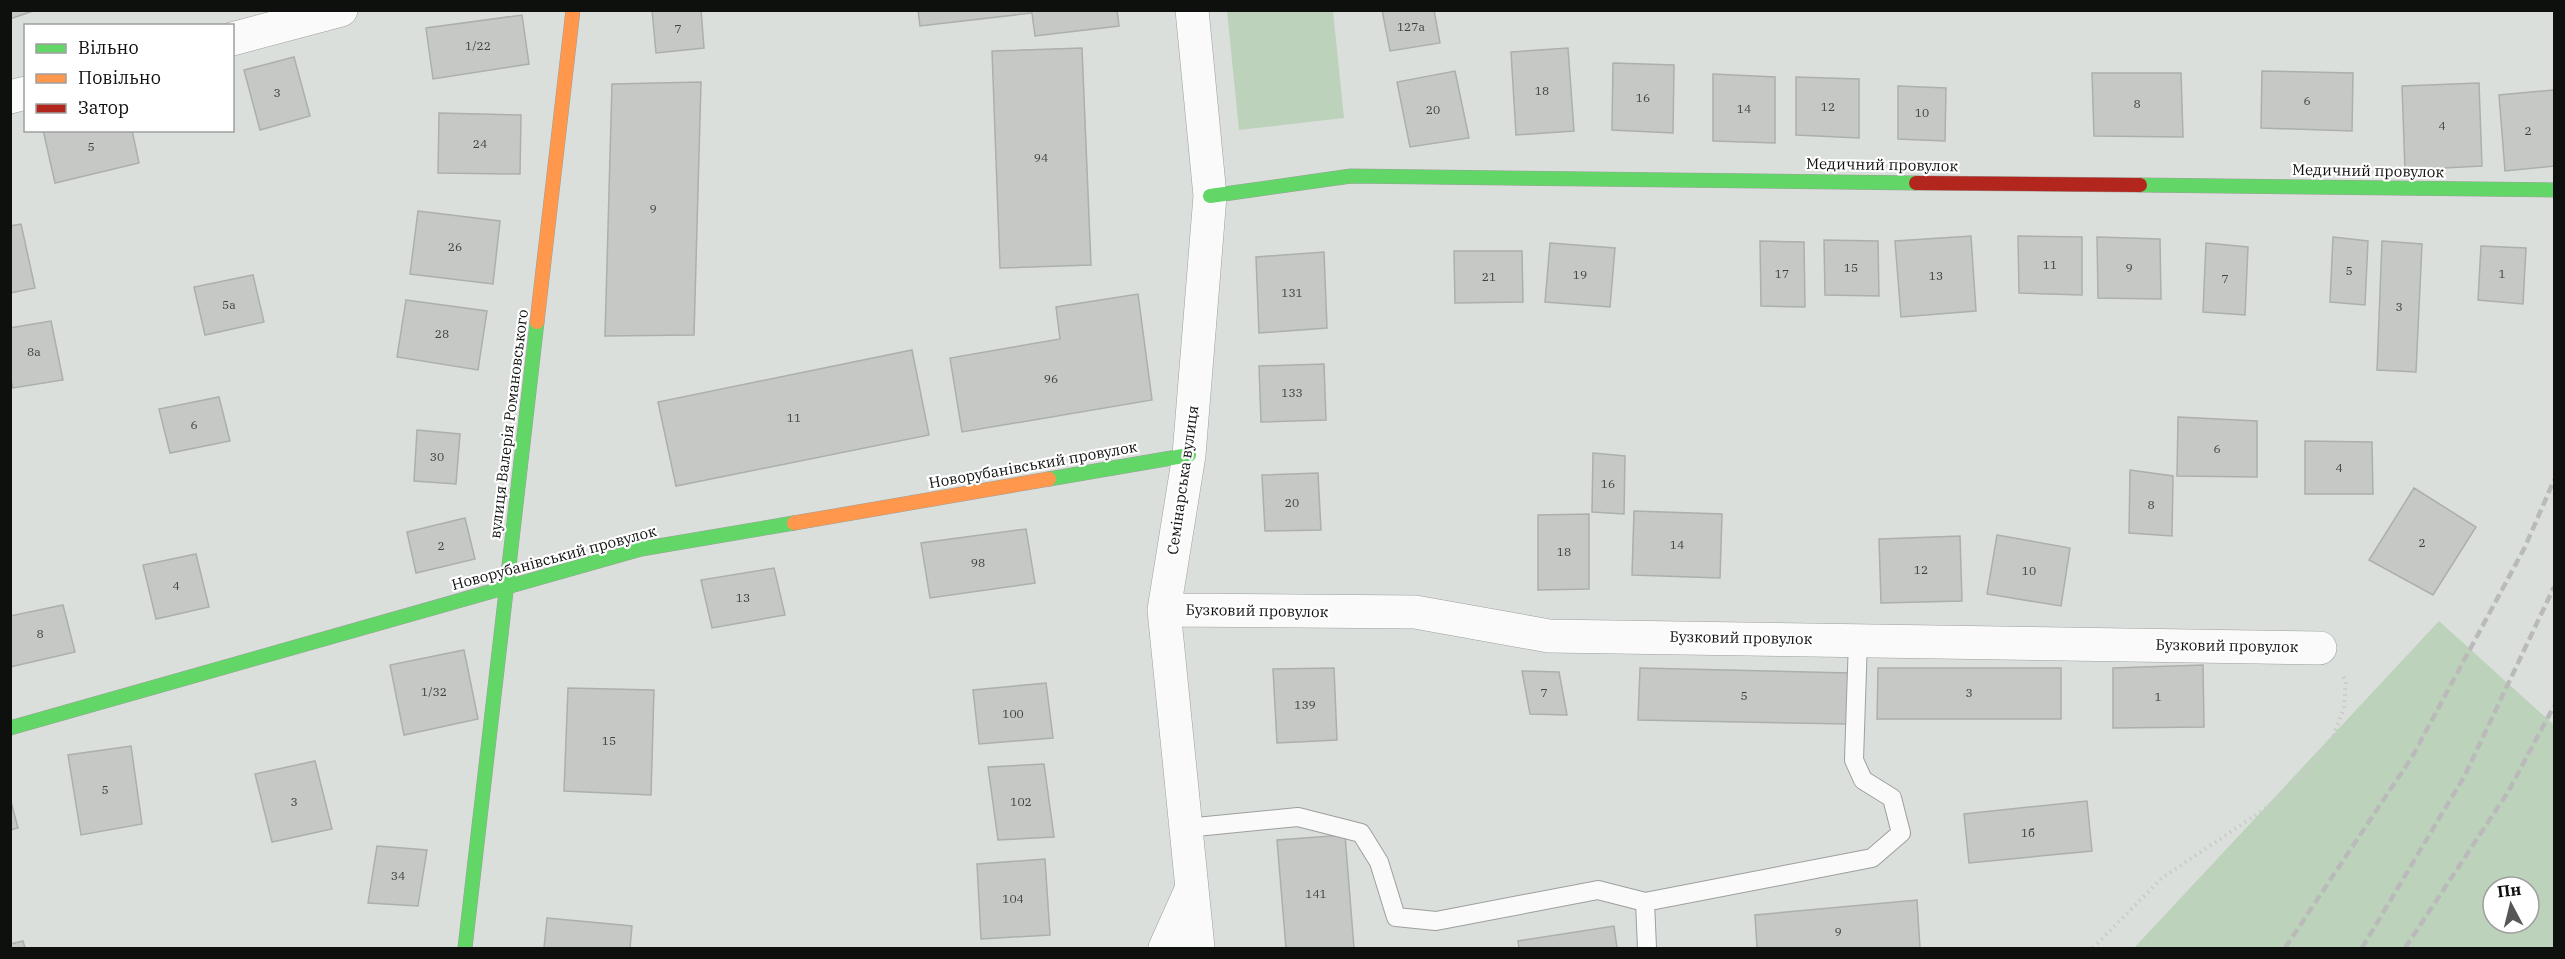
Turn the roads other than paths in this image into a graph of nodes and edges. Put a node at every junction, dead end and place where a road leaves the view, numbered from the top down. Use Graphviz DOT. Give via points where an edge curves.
graph roads {
  1 [pos="341,10"];
  2 [pos="573,10"];
  3 [pos="1192,10"];
  4 [pos="234,38"];
  5 [pos="2554,190"];
  6 [pos="1210,196"];
  7 [pos="1189,455"];
  8 [pos="507,586"];
  9 [pos="1164,609"];
  10 [pos="1858,640"];
  11 [pos="2320,648"];
  12 [pos="10,728"];
  13 [pos="1186,828"];
  14 [pos="1192,888"];
  15 [pos="1645,902"];
  16 [pos="465,948"];
  17 [pos="1165,948"];
  18 [pos="1198,948"];
  19 [pos="1647,948"];
  1 -- 4 [label="street"];
  2 -- 8 [label="street, вулиця Валерія Романовського"];
  3 -- 6 [label="street, Семінарська вулиця"];
  5 -- 6 [label="street, Медичний провулок" via="1351,176"];
  6 -- 7 [label="street, Семінарська вулиця"];
  7 -- 8 [label="street, Новорубанівський провулок" via="641,549"];
  7 -- 9 [label="street, Семінарська вулиця"];
  8 -- 12 [label="street, Новорубанівський провулок"];
  8 -- 16 [label="street, вулиця Валерія Романовського"];
  9 -- 10 [label="street, Бузковий провулок" via="1415,612 1549,636"];
  9 -- 13 [label="street, Семінарська вулиця"];
  10 -- 11 [label="street, Бузковий провулок"];
  10 -- 15 [label="lane" via="1854,760 1863,780 1892,798 1901,833 1872,858"];
  13 -- 14 [label="street, Семінарська вулиця"];
  13 -- 15 [label="lane" via="1298,817 1361,833 1379,862 1396,917 1436,921 1598,890"];
  14 -- 17 [label="street"];
  14 -- 18 [label="street, Семінарська вулиця"];
  15 -- 19 [label="lane"];
}
